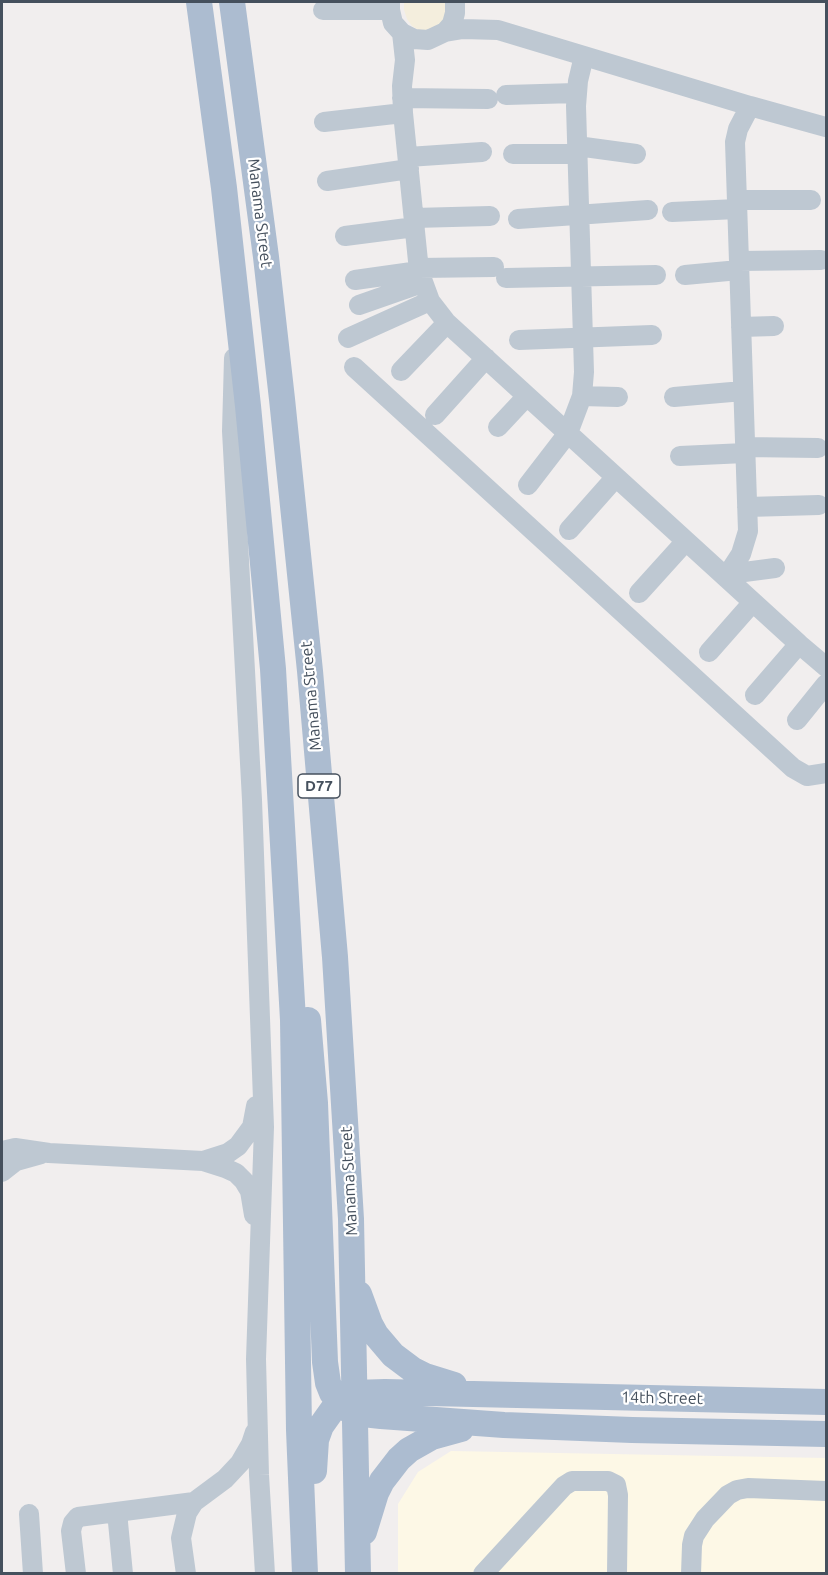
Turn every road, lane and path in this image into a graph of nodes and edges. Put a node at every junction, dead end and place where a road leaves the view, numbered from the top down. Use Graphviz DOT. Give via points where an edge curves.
graph roads {
  1 [pos="199,2"];
  2 [pos="232,2"];
  3 [pos="455,2"];
  4 [pos="390,6"];
  5 [pos="323,10"];
  6 [pos="498,30"];
  7 [pos="402,33"];
  8 [pos="436,36"];
  9 [pos="584,56"];
  10 [pos="404,74"];
  11 [pos="576,93"];
  12 [pos="402,106"];
  13 [pos="750,106"];
  14 [pos="324,122"];
  15 [pos="826,128"];
  16 [pos="577,150"];
  17 [pos="482,152"];
  18 [pos="513,154"];
  19 [pos="636,154"];
  20 [pos="408,163"];
  21 [pos="327,181"];
  22 [pos="812,200"];
  23 [pos="737,204"];
  24 [pos="648,210"];
  25 [pos="672,212"];
  26 [pos="579,214"];
  27 [pos="490,216"];
  28 [pos="518,219"];
  29 [pos="415,223"];
  30 [pos="345,236"];
  31 [pos="821,260"];
  32 [pos="739,266"];
  33 [pos="685,274"];
  34 [pos="656,275"];
  35 [pos="581,277"];
  36 [pos="356,280"];
  37 [pos="423,281"];
  38 [pos="358,305"];
  39 [pos="447,322"];
  40 [pos="239,326"];
  41 [pos="774,326"];
  42 [pos="741,327"];
  43 [pos="652,335"];
  44 [pos="582,337"];
  45 [pos="348,338"];
  46 [pos="519,340"];
  47 [pos="486,358"];
  48 [pos="354,367"];
  49 [pos="401,371"];
  50 [pos="744,391"];
  51 [pos="527,396"];
  52 [pos="582,396"];
  53 [pos="618,396"];
  54 [pos="674,397"];
  55 [pos="435,416"];
  56 [pos="498,427"];
  57 [pos="568,433"];
  58 [pos="818,448"];
  59 [pos="745,450"];
  60 [pos="680,456"];
  61 [pos="616,477"];
  62 [pos="528,485"];
  63 [pos="819,505"];
  64 [pos="747,507"];
  65 [pos="569,530"];
  66 [pos="686,541"];
  67 [pos="775,568"];
  68 [pos="728,575"];
  69 [pos="639,593"];
  70 [pos="753,602"];
  71 [pos="799,644"];
  72 [pos="709,652"];
  73 [pos="826,667"];
  74 [pos="826,684"];
  75 [pos="754,695"];
  76 [pos="797,720"];
  77 [pos="826,773"];
  78 [pos="286,890"];
  79 [pos="261,1063"];
  80 [pos="2,1151"];
  81 [pos="49,1152"];
  82 [pos="203,1161"];
  83 [pos="2,1172"];
  84 [pos="351,1219"];
  85 [pos="259,1253"];
  86 [pos="498,1394"];
  87 [pos="349,1402"];
  88 [pos="826,1402"];
  89 [pos="258,1424"];
  90 [pos="504,1425"];
  91 [pos="826,1434"];
  92 [pos="826,1491"];
  93 [pos="194,1502"];
  94 [pos="117,1512"];
  95 [pos="29,1514"];
  96 [pos="357,1564"];
  97 [pos="490,1570"];
  98 [pos="33,1574"];
  99 [pos="76,1574"];
  100 [pos="123,1574"];
  101 [pos="186,1574"];
  102 [pos="265,1574"];
  103 [pos="305,1574"];
  104 [pos="318,1574"];
  105 [pos="617,1574"];
  106 [pos="691,1574"];
  1 -- 40 [label="main road, Manama Street / D77"];
  2 -- 84 [label="main road, Manama Street / D77" via="266,257 309,670 335,957"];
  3 -- 6 [label="street"];
  3 -- 8 [label="street" via="452,24"];
  4 -- 5 [label="street"];
  4 -- 7 [label="street" via="393,22"];
  6 -- 8 [label="street" via="463,28"];
  6 -- 9 [label="street"];
  7 -- 8 [label="street" via="414,39"];
  7 -- 10 [label="street"];
  8 -- 10 [label="street"];
  9 -- 11 [label="street"];
  9 -- 13 [label="street"];
  10 -- 12 [label="street"];
  11 -- 12 [label="street"];
  11 -- 16 [label="street"];
  12 -- 14 [label="street"];
  12 -- 20 [label="street"];
  13 -- 15 [label="street"];
  13 -- 23 [label="street" via="735,142"];
  16 -- 18 [label="street"];
  16 -- 19 [label="street"];
  16 -- 26 [label="street"];
  17 -- 20 [label="street"];
  20 -- 21 [label="street"];
  20 -- 29 [label="street"];
  22 -- 23 [label="street"];
  23 -- 25 [label="street"];
  23 -- 32 [label="street"];
  24 -- 26 [label="street"];
  26 -- 28 [label="street"];
  26 -- 35 [label="street"];
  27 -- 29 [label="street"];
  29 -- 30 [label="street"];
  29 -- 37 [label="street"];
  31 -- 32 [label="street"];
  32 -- 33 [label="street"];
  32 -- 42 [label="street"];
  34 -- 35 [label="street"];
  35 -- 37 [label="street" via="500,273"];
  35 -- 44 [label="street"];
  36 -- 37 [label="street"];
  37 -- 38 [label="street"];
  37 -- 39 [label="street"];
  37 -- 45 [label="street"];
  39 -- 47 [label="street"];
  39 -- 49 [label="street"];
  40 -- 78 [label="main road, Manama Street / D77" via="273,669"];
  40 -- 79 [label="street" via="232,431 252,800"];
  41 -- 42 [label="street"];
  42 -- 50 [label="street"];
  43 -- 44 [label="street"];
  44 -- 46 [label="street"];
  44 -- 52 [label="street"];
  47 -- 51 [label="street"];
  47 -- 55 [label="street"];
  48 -- 77 [label="street" via="793,768 807,776"];
  50 -- 54 [label="street"];
  50 -- 59 [label="street"];
  51 -- 56 [label="street"];
  51 -- 57 [label="street"];
  52 -- 53 [label="street"];
  52 -- 57 [label="street"];
  57 -- 61 [label="street"];
  57 -- 62 [label="street"];
  58 -- 59 [label="street"];
  59 -- 60 [label="street"];
  59 -- 64 [label="street"];
  61 -- 65 [label="street"];
  61 -- 66 [label="street"];
  63 -- 64 [label="street"];
  64 -- 68 [label="street" via="748,531 741,554"];
  66 -- 68 [label="street"];
  66 -- 69 [label="street"];
  67 -- 68 [label="street"];
  68 -- 70 [label="street"];
  70 -- 71 [label="street"];
  70 -- 72 [label="street"];
  71 -- 73 [label="street"];
  71 -- 75 [label="street"];
  74 -- 76 [label="street"];
  78 -- 87 [label="main road" via="312,1059 325,1362 328,1383"];
  78 -- 103 [label="main road, Manama Street / D77" via="293,1020"];
  79 -- 82 [label="street" via="255,1115 246,1137 228,1153"];
  79 -- 85 [label="street"];
  80 -- 81 [label="street" via="15,1148"];
  81 -- 82 [label="street"];
  81 -- 83 [label="street" via="16,1161"];
  82 -- 85 [label="street" via="236,1173 244,1181 250,1191"];
  84 -- 86 [label="main road" via="361,1300 384,1346 402,1363 425,1376"];
  84 -- 87 [label="main road, Manama Street / D77"];
  85 -- 89 [label="street"];
  86 -- 87 [label="main road"];
  86 -- 88 [label="main road, 14th Street"];
  87 -- 90 [label="main road" via="381,1416"];
  87 -- 96 [label="main road, Manama Street / D77"];
  87 -- 104 [label="main road" via="328,1414 316,1440"];
  89 -- 93 [label="street" via="240,1463"];
  89 -- 102 [label="street"];
  90 -- 91 [label="main road, 14th Street"];
  90 -- 96 [label="main road" via="445,1432 409,1450 382,1481"];
  92 -- 106 [label="street" via="748,1488 728,1495 694,1536"];
  93 -- 94 [label="street"];
  93 -- 101 [label="street" via="181,1538"];
  94 -- 99 [label="street" via="85,1515 73,1523"];
  94 -- 100 [label="street"];
  95 -- 98 [label="street"];
  97 -- 105 [label="street" via="564,1486 572,1480 608,1481 616,1485 618,1495"];
}
